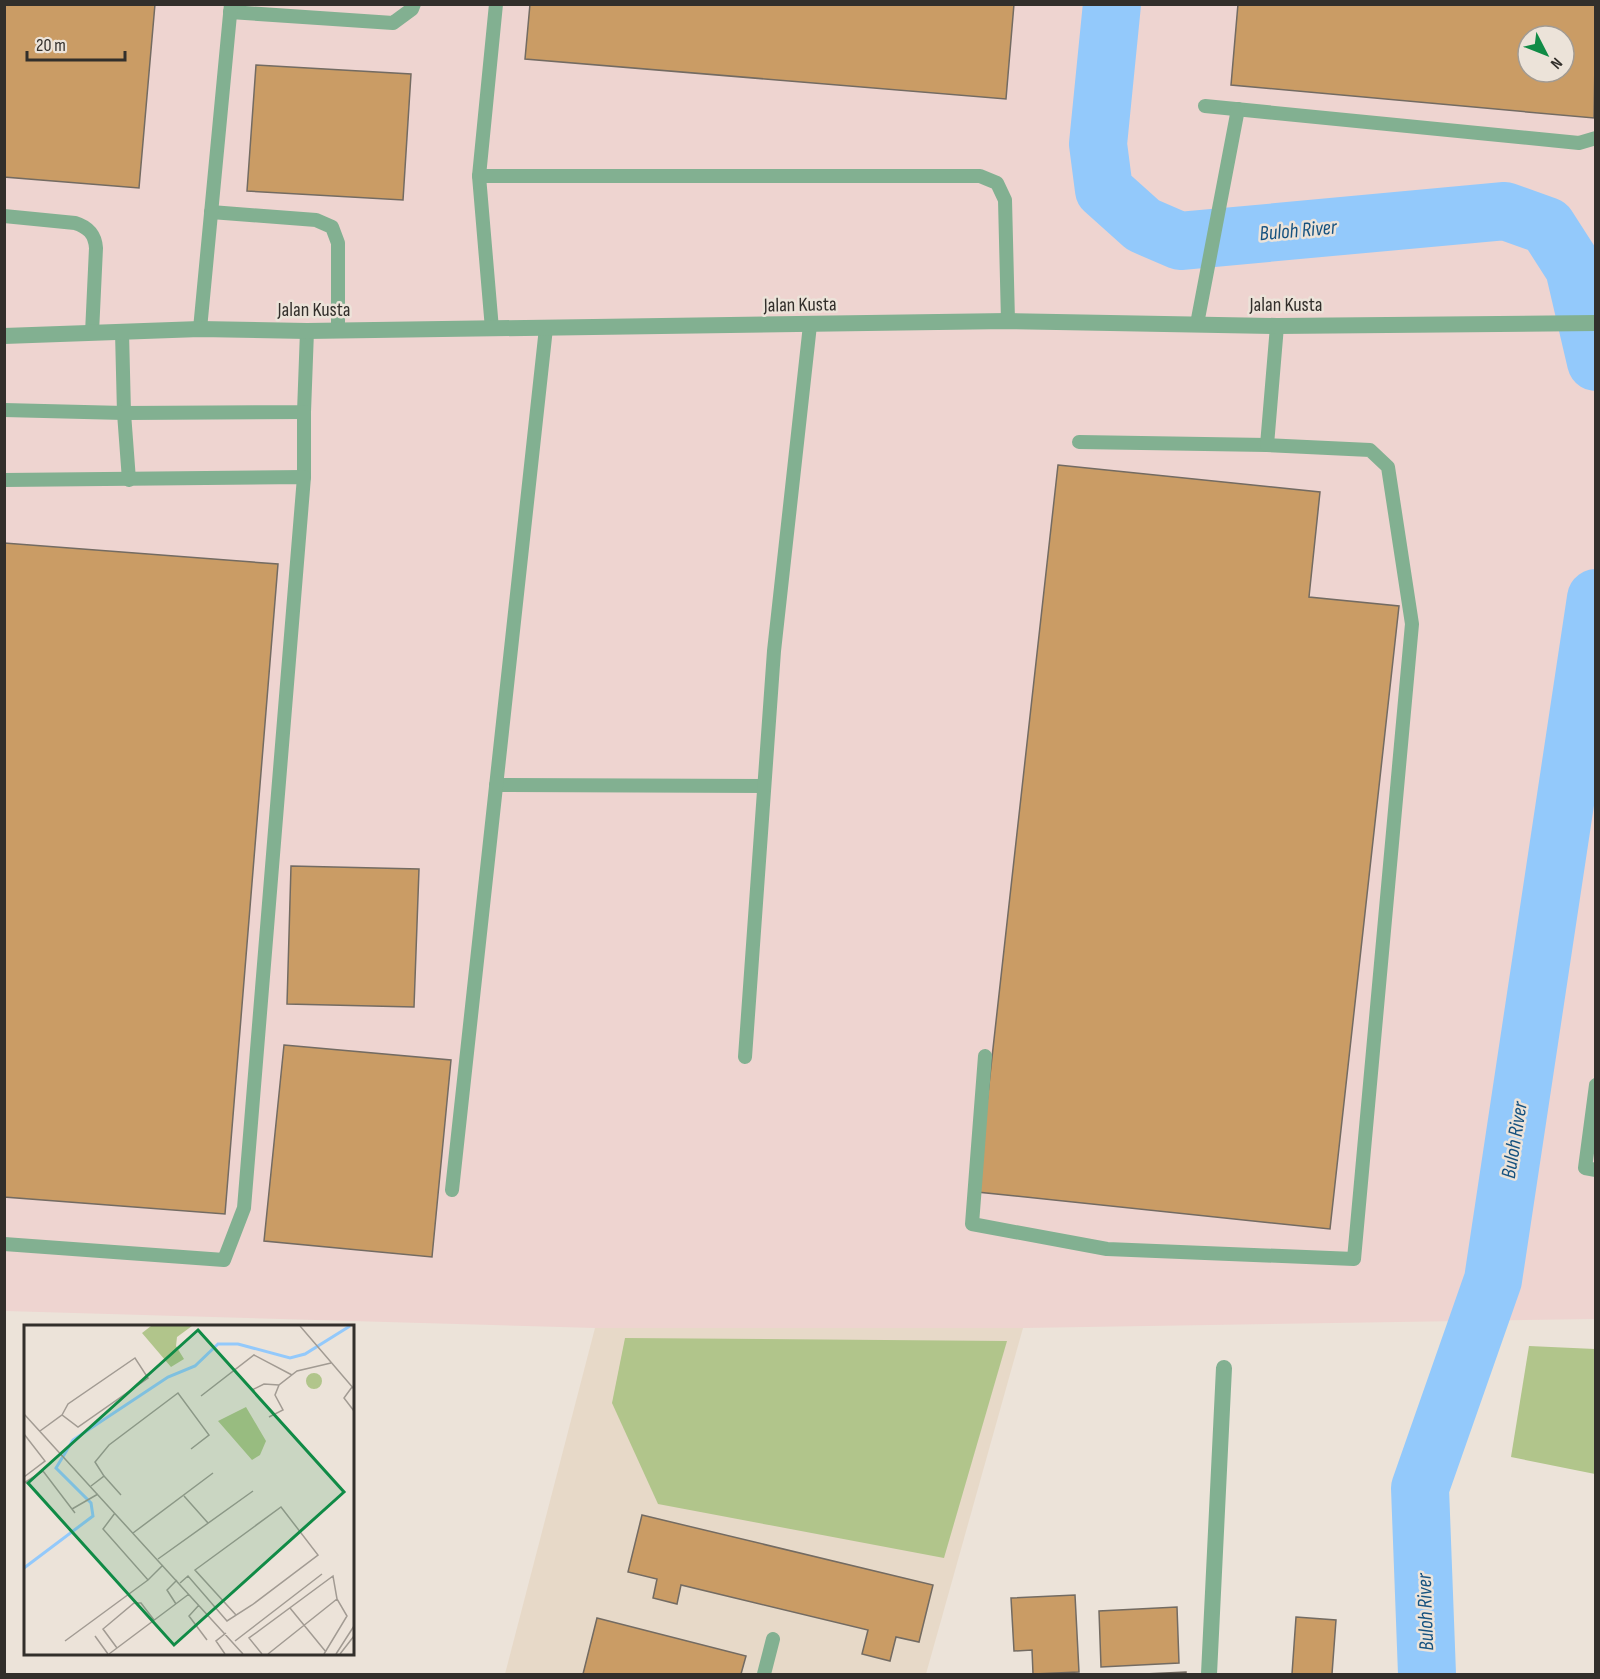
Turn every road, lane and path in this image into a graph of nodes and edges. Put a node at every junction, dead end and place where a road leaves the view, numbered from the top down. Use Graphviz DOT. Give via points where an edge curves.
graph roads {
  1 [pos="414,4"];
  2 [pos="496,4"];
  3 [pos="231,8"];
  4 [pos="1205,106"];
  5 [pos="1238,109"];
  6 [pos="1596,138"];
  7 [pos="479,176"];
  8 [pos="211,212"];
  9 [pos="4,216"];
  10 [pos="1008,321"];
  11 [pos="1596,323"];
  12 [pos="1197,324"];
  13 [pos="810,325"];
  14 [pos="1277,326"];
  15 [pos="546,328"];
  16 [pos="200,329"];
  17 [pos="492,329"];
  18 [pos="307,330"];
  19 [pos="338,330"];
  20 [pos="122,332"];
  21 [pos="92,333"];
  22 [pos="4,336"];
  23 [pos="4,410"];
  24 [pos="304,412"];
  25 [pos="124,413"];
  26 [pos="1078,442"];
  27 [pos="1267,445"];
  28 [pos="304,477"];
  29 [pos="4,480"];
  30 [pos="129,480"];
  31 [pos="496,784"];
  32 [pos="764,786"];
  33 [pos="985,1056"];
  34 [pos="745,1057"];
  35 [pos="1596,1084"];
  36 [pos="1596,1170"];
  37 [pos="452,1190"];
  38 [pos="4,1244"];
  39 [pos="1224,1368"];
  40 [pos="772,1639"];
  41 [pos="764,1674"];
  42 [pos="1209,1674"];
  1 -- 3 [label="lane" via="393,23"];
  2 -- 7 [label="lane"];
  3 -- 8 [label="lane"];
  4 -- 5 [label="lane"];
  5 -- 6 [label="lane" via="1579,143"];
  5 -- 12 [label="lane"];
  7 -- 10 [label="lane" via="980,176 997,183 1005,200"];
  7 -- 17 [label="lane"];
  8 -- 16 [label="lane"];
  8 -- 19 [label="lane" via="316,220 332,227 339,243"];
  9 -- 21 [label="lane" via="75,223 91,232 96,240"];
  10 -- 12 [label="street, Jalan Kusta"];
  10 -- 13 [label="street, Jalan Kusta"];
  11 -- 14 [label="street, Jalan Kusta"];
  12 -- 14 [label="street, Jalan Kusta"];
  13 -- 15 [label="street, Jalan Kusta"];
  13 -- 32 [label="lane" via="775,640"];
  14 -- 27 [label="lane"];
  15 -- 17 [label="street, Jalan Kusta"];
  15 -- 31 [label="lane"];
  16 -- 18 [label="street, Jalan Kusta"];
  16 -- 20 [label="street, Jalan Kusta"];
  17 -- 19 [label="street, Jalan Kusta"];
  18 -- 19 [label="street, Jalan Kusta"];
  18 -- 24 [label="lane"];
  20 -- 21 [label="street, Jalan Kusta"];
  20 -- 25 [label="lane"];
  21 -- 22 [label="street, Jalan Kusta"];
  23 -- 25 [label="lane"];
  24 -- 25 [label="lane"];
  24 -- 28 [label="lane"];
  25 -- 30 [label="lane"];
  26 -- 27 [label="lane"];
  27 -- 33 [label="lane" via="1370,450 1388,466 1412,624 1354,1259 1107,1248 972,1224"];
  28 -- 30 [label="lane"];
  28 -- 38 [label="lane" via="244,1208 224,1260"];
  29 -- 30 [label="lane"];
  31 -- 32 [label="lane"];
  31 -- 37 [label="lane"];
  32 -- 34 [label="lane"];
  35 -- 36 [label="lane" via="1586,1168"];
  39 -- 42 [label="street"];
  40 -- 41 [label="lane"];
}
